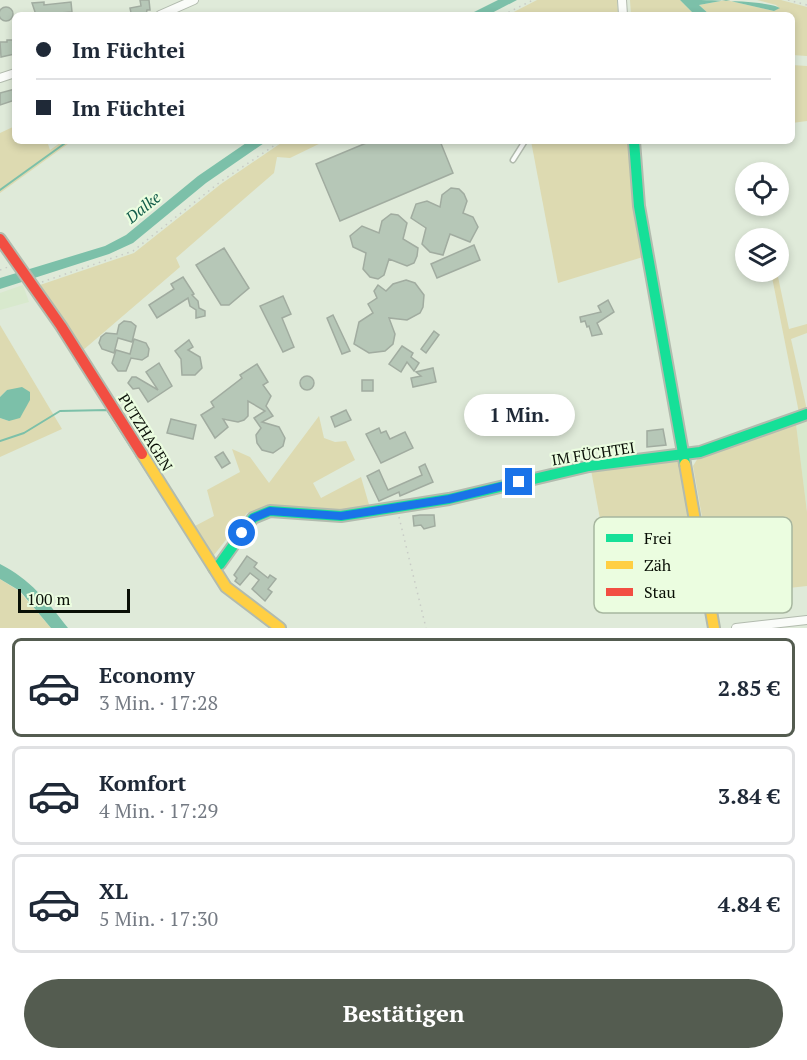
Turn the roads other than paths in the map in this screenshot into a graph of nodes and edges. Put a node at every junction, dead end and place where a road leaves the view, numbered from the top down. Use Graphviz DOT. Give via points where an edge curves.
graph roads {
  1 [pos="194,0"];
  2 [pos="167,12"];
  3 [pos="523,144"];
  4 [pos="634,144"];
  5 [pos="513,160"];
  6 [pos="0,239"];
  7 [pos="807,414"];
  8 [pos="683,455"];
  9 [pos="694,517"];
  10 [pos="214,568"];
  11 [pos="711,613"];
  12 [pos="807,620"];
  13 [pos="752,627"];
  14 [pos="280,628"];
  15 [pos="714,628"];
  16 [pos="736,628"];
  1 -- 2 [label="street"];
  3 -- 5 [label="lane"];
  4 -- 8 [label="street" via="639,206"];
  6 -- 10 [label="street, PUTZHAGEN"];
  7 -- 8 [label="street, IM FÜCHTEI"];
  8 -- 9 [label="street"];
  8 -- 10 [label="street, IM FÜCHTEI" via="590,466 449,499 341,516 270,511 253,518"];
  10 -- 14 [label="street, PUTZHAGEN" via="226,587"];
  11 -- 15 [label="street"];
  12 -- 13 [label="street"];
  13 -- 16 [label="street"];
}
